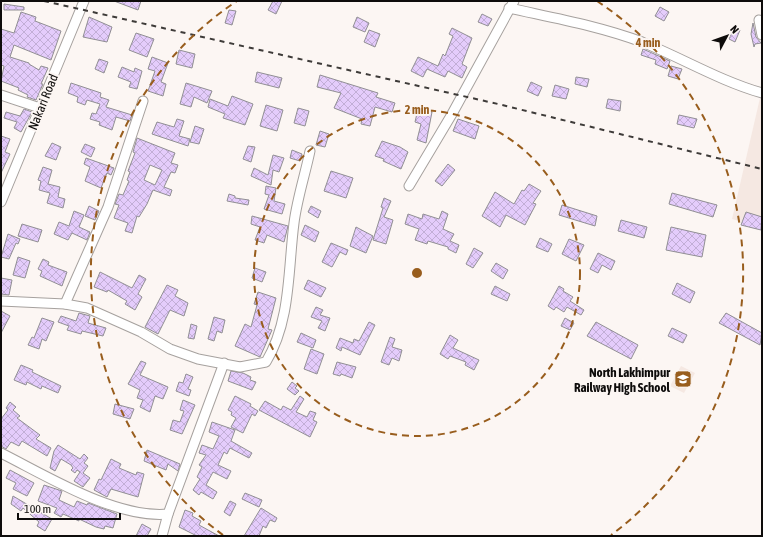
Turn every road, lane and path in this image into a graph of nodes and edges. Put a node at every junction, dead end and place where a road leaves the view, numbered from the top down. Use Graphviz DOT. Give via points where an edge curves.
graph roads {
  1 [pos="84,1"];
  2 [pos="512,5"];
  3 [pos="759,20"];
  4 [pos="762,35"];
  5 [pos="759,90"];
  6 [pos="1,95"];
  7 [pos="143,101"];
  8 [pos="40,108"];
  9 [pos="310,151"];
  10 [pos="409,186"];
  11 [pos="1,202"];
  12 [pos="1,301"];
  13 [pos="65,304"];
  14 [pos="224,363"];
  15 [pos="1,453"];
  16 [pos="168,514"];
  17 [pos="162,536"];
  1 -- 8 [label="street, Nakari Road"];
  2 -- 5 [label="street" via="642,42 743,88"];
  2 -- 10 [label="street"];
  3 -- 4 [label="street"];
  6 -- 8 [label="street"];
  7 -- 13 [label="street" via="108,207"];
  8 -- 11 [label="street, Nakari Road"];
  9 -- 14 [label="street" via="294,221 287,300 272,353 266,362 240,367"];
  12 -- 13 [label="street"];
  13 -- 14 [label="street" via="87,308 191,357"];
  14 -- 16 [label="street"];
  15 -- 16 [label="street" via="90,498 154,516"];
  16 -- 17 [label="street"];
}
